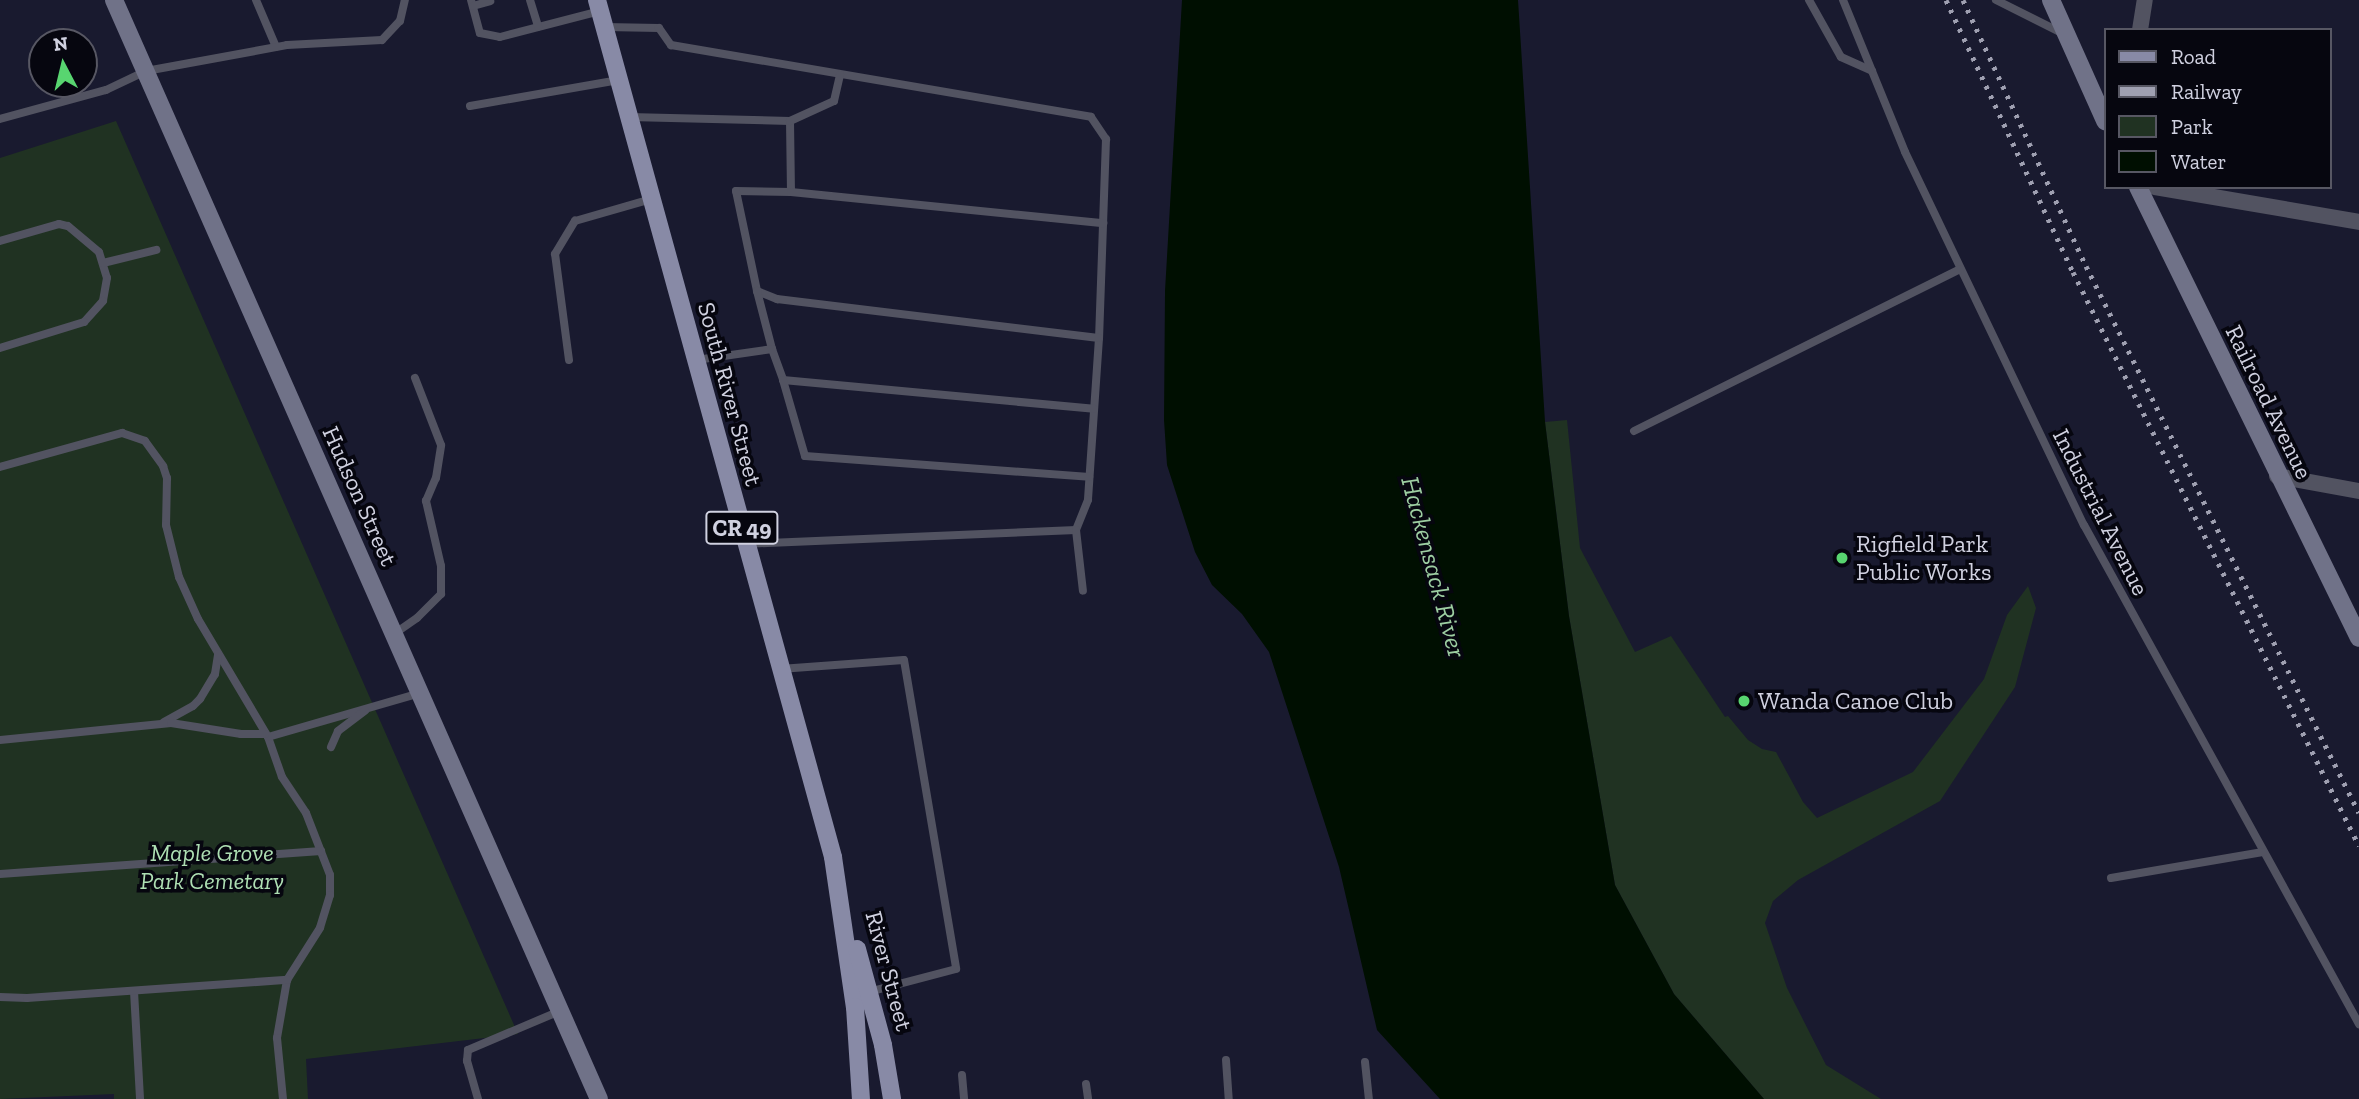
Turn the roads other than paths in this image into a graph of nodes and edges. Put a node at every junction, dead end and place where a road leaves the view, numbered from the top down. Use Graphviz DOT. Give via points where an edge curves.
graph roads {
  1 [pos="114,0"];
  2 [pos="256,0"];
  3 [pos="405,0"];
  4 [pos="530,0"];
  5 [pos="1809,0"];
  6 [pos="1843,0"];
  7 [pos="1996,0"];
  8 [pos="2051,0"];
  9 [pos="2145,0"];
  10 [pos="490,1"];
  11 [pos="472,3"];
  12 [pos="600,13"];
  13 [pos="538,27"];
  14 [pos="2140,28"];
  15 [pos="2065,35"];
  16 [pos="276,47"];
  17 [pos="146,71"];
  18 [pos="1872,71"];
  19 [pos="840,75"];
  20 [pos="619,80"];
  21 [pos="470,106"];
  22 [pos="629,117"];
  23 [pos="0,119"];
  24 [pos="2104,119"];
  25 [pos="790,121"];
  26 [pos="2139,189"];
  27 [pos="2167,189"];
  28 [pos="791,192"];
  29 [pos="652,199"];
  30 [pos="2359,222"];
  31 [pos="1103,223"];
  32 [pos="0,241"];
  33 [pos="156,250"];
  34 [pos="103,263"];
  35 [pos="1960,270"];
  36 [pos="757,290"];
  37 [pos="1099,338"];
  38 [pos="0,348"];
  39 [pos="772,349"];
  40 [pos="569,360"];
  41 [pos="696,360"];
  42 [pos="415,378"];
  43 [pos="783,380"];
  44 [pos="1094,409"];
  45 [pos="1634,431"];
  46 [pos="0,467"];
  47 [pos="2277,476"];
  48 [pos="1089,477"];
  49 [pos="2359,491"];
  50 [pos="1076,530"];
  51 [pos="746,544"];
  52 [pos="1083,591"];
  53 [pos="394,634"];
  54 [pos="2359,638"];
  55 [pos="218,654"];
  56 [pos="780,668"];
  57 [pos="420,692"];
  58 [pos="370,707"];
  59 [pos="158,724"];
  60 [pos="266,736"];
  61 [pos="0,740"];
  62 [pos="331,747"];
  63 [pos="321,851"];
  64 [pos="2263,852"];
  65 [pos="833,857"];
  66 [pos="0,874"];
  67 [pos="2111,878"];
  68 [pos="287,980"];
  69 [pos="134,991"];
  70 [pos="869,992"];
  71 [pos="0,997"];
  72 [pos="855,1007"];
  73 [pos="561,1011"];
  74 [pos="2359,1024"];
  75 [pos="1226,1060"];
  76 [pos="1365,1062"];
  77 [pos="962,1075"];
  78 [pos="1086,1084"];
  79 [pos="140,1099"];
  80 [pos="283,1099"];
  81 [pos="478,1099"];
  82 [pos="599,1099"];
  83 [pos="861,1099"];
  84 [pos="892,1099"];
  85 [pos="964,1099"];
  86 [pos="1088,1099"];
  87 [pos="1229,1099"];
  88 [pos="1369,1099"];
  1 -- 17 [label="main road, Hudson Street"];
  2 -- 16 [label="lane"];
  3 -- 16 [label="lane" via="400,21 382,40"];
  4 -- 13 [label="lane"];
  5 -- 18 [label="lane" via="1841,57"];
  6 -- 18 [label="lane, Industrial Avenue"];
  7 -- 15 [label="lane"];
  8 -- 15 [label="main road"];
  9 -- 14 [label="street"];
  10 -- 11 [label="lane"];
  11 -- 13 [label="lane" via="481,33 500,37"];
  12 -- 13 [label="lane"];
  12 -- 19 [label="lane" via="659,29 671,46"];
  12 -- 20 [label="main road, South River Street / CR 49"];
  15 -- 24 [label="main road"];
  16 -- 17 [label="lane"];
  17 -- 23 [label="lane" via="106,90"];
  17 -- 53 [label="main road, Hudson Street"];
  18 -- 35 [label="lane, Industrial Avenue"];
  19 -- 25 [label="lane" via="834,101"];
  19 -- 31 [label="lane" via="1091,117 1106,139"];
  20 -- 21 [label="lane"];
  20 -- 22 [label="main road, South River Street / CR 49"];
  22 -- 25 [label="lane"];
  22 -- 29 [label="main road, South River Street / CR 49"];
  25 -- 28 [label="lane"];
  26 -- 47 [label="main road, Railroad Avenue"];
  27 -- 30 [label="street"];
  28 -- 31 [label="lane"];
  28 -- 36 [label="lane" via="736,191"];
  29 -- 40 [label="lane" via="575,221 555,254"];
  29 -- 41 [label="main road, South River Street / CR 49"];
  31 -- 37 [label="lane"];
  32 -- 34 [label="lane" via="59,224 92,243"];
  33 -- 34 [label="lane"];
  34 -- 38 [label="lane" via="105,296 89,319"];
  35 -- 45 [label="lane"];
  35 -- 64 [label="lane, Industrial Avenue" via="2084,525"];
  36 -- 37 [label="lane" via="777,299"];
  36 -- 39 [label="lane"];
  37 -- 44 [label="lane"];
  39 -- 41 [label="lane"];
  39 -- 43 [label="lane"];
  41 -- 51 [label="main road, South River Street / CR 49"];
  42 -- 53 [label="lane" via="441,445 436,478 426,501 441,566 441,594"];
  43 -- 44 [label="lane"];
  43 -- 48 [label="lane" via="805,456"];
  44 -- 48 [label="lane"];
  46 -- 55 [label="lane" via="122,433 145,441 165,471 165,516 179,577"];
  47 -- 49 [label="street"];
  47 -- 54 [label="main road, Railroad Avenue"];
  48 -- 50 [label="lane" via="1088,500"];
  50 -- 51 [label="lane"];
  50 -- 52 [label="lane"];
  51 -- 56 [label="main road, South River Street / CR 49"];
  53 -- 57 [label="main road, Hudson Street"];
  55 -- 59 [label="lane" via="215,674 200,699 172,720"];
  55 -- 60 [label="lane"];
  56 -- 65 [label="main road, South River Street / CR 49"];
  56 -- 70 [label="lane" via="904,660 956,969"];
  57 -- 58 [label="lane"];
  57 -- 73 [label="main road, Hudson Street"];
  58 -- 60 [label="lane"];
  58 -- 62 [label="lane" via="338,731"];
  59 -- 60 [label="lane"];
  59 -- 61 [label="lane"];
  60 -- 63 [label="lane"];
  63 -- 66 [label="lane"];
  63 -- 68 [label="lane" via="330,875 328,905 320,928"];
  64 -- 67 [label="lane"];
  64 -- 74 [label="lane, Industrial Avenue"];
  65 -- 70 [label="main road, River Street / CR 49"];
  65 -- 72 [label="main road, South River Street / CR 49"];
  68 -- 69 [label="lane"];
  68 -- 80 [label="lane" via="277,1038"];
  69 -- 71 [label="lane"];
  69 -- 79 [label="lane"];
  70 -- 84 [label="main road, River Street / CR 49"];
  72 -- 83 [label="main road, River Street / CR 49"];
  73 -- 81 [label="lane" via="468,1050"];
  73 -- 82 [label="main road, Hudson Street"];
  75 -- 87 [label="lane"];
  76 -- 88 [label="lane"];
  77 -- 85 [label="lane"];
  78 -- 86 [label="lane"];
}
